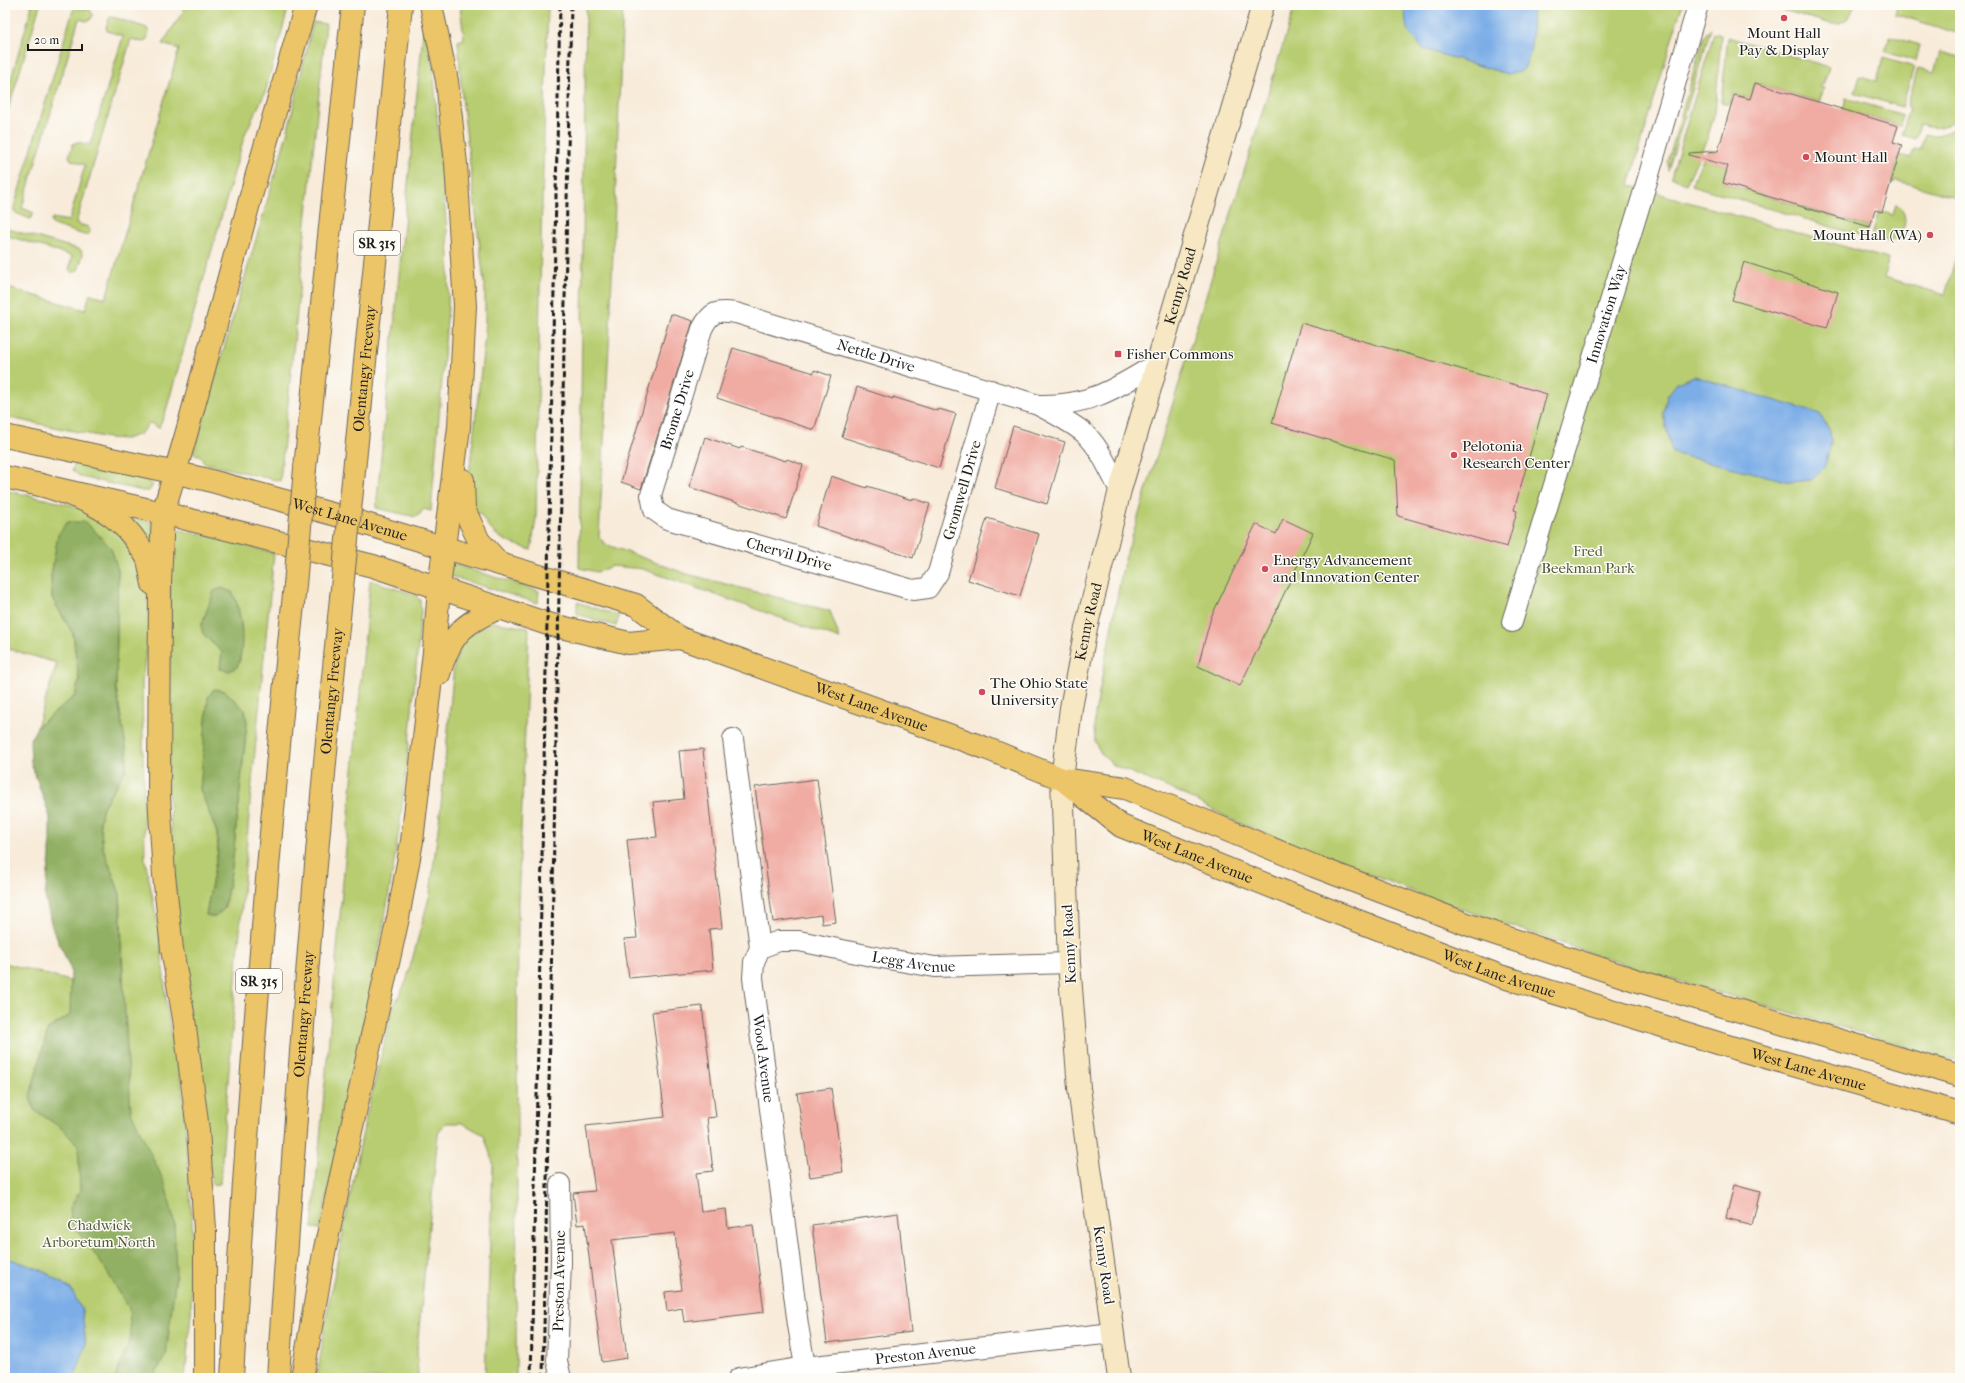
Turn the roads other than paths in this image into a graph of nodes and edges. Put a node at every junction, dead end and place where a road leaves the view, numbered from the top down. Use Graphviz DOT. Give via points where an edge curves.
graph roads {
  1 [pos="306,5"];
  2 [pos="353,5"];
  3 [pos="401,5"];
  4 [pos="431,5"];
  5 [pos="1263,5"];
  6 [pos="1698,5"];
  7 [pos="713,313"];
  8 [pos="1158,363"];
  9 [pos="991,390"];
  10 [pos="1038,405"];
  11 [pos="459,427"];
  12 [pos="5,436"];
  13 [pos="175,472"];
  14 [pos="5,477"];
  15 [pos="38,484"];
  16 [pos="1120,490"];
  17 [pos="654,510"];
  18 [pos="163,513"];
  19 [pos="444,547"];
  20 [pos="500,564"];
  21 [pos="439,588"];
  22 [pos="928,588"];
  23 [pos="499,608"];
  24 [pos="160,617"];
  25 [pos="1512,622"];
  26 [pos="680,638"];
  27 [pos="426,719"];
  28 [pos="733,739"];
  29 [pos="1062,779"];
  30 [pos="760,948"];
  31 [pos="1069,963"];
  32 [pos="1960,1076"];
  33 [pos="1960,1113"];
  34 [pos="560,1184"];
  35 [pos="1113,1333"];
  36 [pos="806,1372"];
  37 [pos="205,1378"];
  38 [pos="232,1378"];
  39 [pos="278,1378"];
  40 [pos="302,1378"];
  41 [pos="561,1378"];
  42 [pos="739,1378"];
  43 [pos="1119,1378"];
  1 -- 13 [label="main road"];
  2 -- 38 [label="main road, SR 315, bridge" via="305,468 263,918"];
  3 -- 39 [label="main road, Olentangy Freeway / SR 315, bridge" via="310,922"];
  4 -- 11 [label="main road" via="447,81 457,179 465,306"];
  5 -- 8 [label="street, Kenny Road"];
  6 -- 25 [label="street, Innovation Way" via="1648,178"];
  7 -- 9 [label="street, Nettle Drive" via="736,313"];
  7 -- 17 [label="street, Brome Drive" via="702,329 651,495"];
  8 -- 10 [label="street, Nettle Drive" via="1111,391 1087,400 1071,404"];
  8 -- 16 [label="street, Kenny Road"];
  9 -- 10 [label="street, Nettle Drive"];
  9 -- 22 [label="street, Gromwell Drive" via="938,573"];
  10 -- 16 [label="street, Nettle Drive" via="1084,433 1099,452"];
  11 -- 19 [label="main road"];
  11 -- 20 [label="main road" via="464,509 479,541"];
  12 -- 13 [label="main road, West Lane Avenue"];
  13 -- 18 [label="main road"];
  13 -- 19 [label="main road, West Lane Avenue"];
  14 -- 15 [label="main road, West Lane Avenue"];
  15 -- 18 [label="main road, West Lane Avenue"];
  15 -- 24 [label="main road" via="76,496 120,521 148,559"];
  16 -- 29 [label="street, Kenny Road" via="1086,628 1071,708"];
  17 -- 22 [label="street, Chervil Drive" via="667,519 905,588"];
  18 -- 21 [label="main road, West Lane Avenue" via="373,566"];
  18 -- 24 [label="main road"];
  19 -- 20 [label="main road, West Lane Avenue"];
  19 -- 21 [label="main road"];
  20 -- 26 [label="main road, West Lane Avenue" via="636,605"];
  21 -- 23 [label="main road, West Lane Avenue"];
  21 -- 27 [label="main road"];
  23 -- 26 [label="main road, West Lane Avenue" via="548,624 629,643"];
  23 -- 27 [label="main road" via="474,619 460,630 451,643"];
  24 -- 37 [label="main road" via="159,796 172,949 198,1130 205,1230"];
  26 -- 29 [label="main road, West Lane Avenue" via="988,749"];
  27 -- 40 [label="main road" via="412,841 398,918 324,1253"];
  28 -- 30 [label="street, Wood Avenue"];
  29 -- 31 [label="street, Kenny Road"];
  29 -- 32 [label="main road, West Lane Avenue" via="1125,788 1395,897 1606,971"];
  29 -- 33 [label="main road, West Lane Avenue" via="1121,826 1500,976 1734,1048"];
  30 -- 31 [label="street, Legg Avenue" via="779,942 799,941 935,967"];
  30 -- 36 [label="street, Wood Avenue" via="754,962 753,978"];
  31 -- 35 [label="street, Kenny Road" via="1079,1088"];
  34 -- 41 [label="street, Preston Avenue" via="561,1262 557,1361"];
  35 -- 36 [label="street, Preston Avenue"];
  35 -- 43 [label="street, Kenny Road"];
  36 -- 42 [label="street, Preston Avenue"];
}
